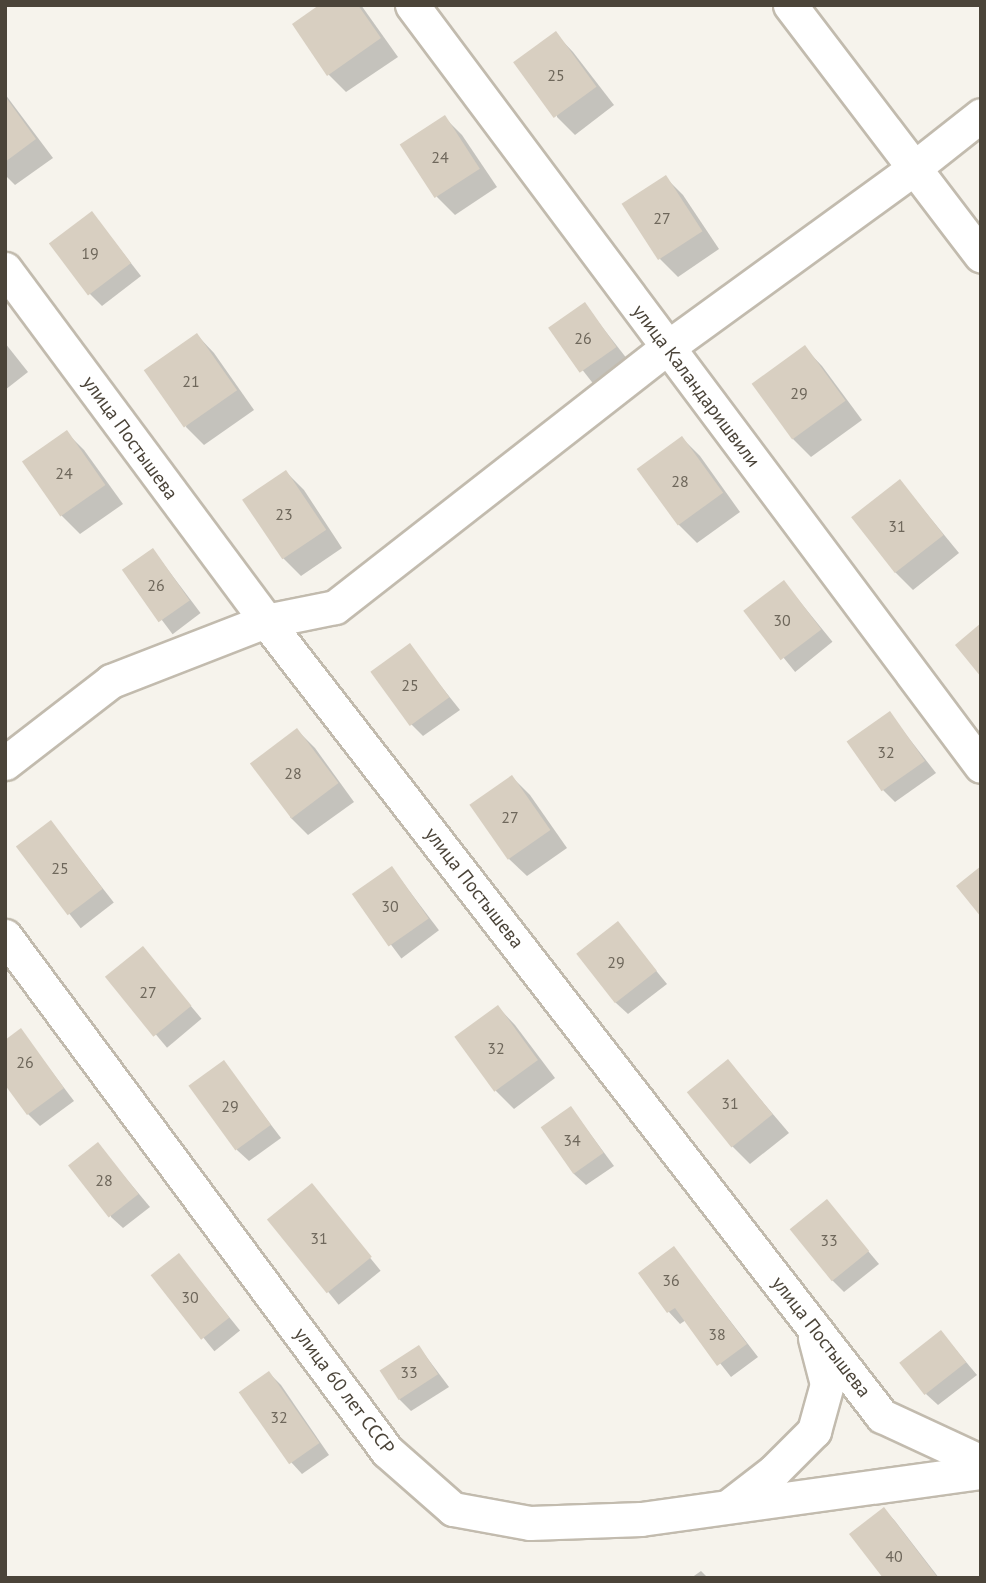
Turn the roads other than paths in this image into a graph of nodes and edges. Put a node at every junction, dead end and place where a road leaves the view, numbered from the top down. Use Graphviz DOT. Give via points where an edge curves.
graph roads {
  1 [pos="412,5"];
  2 [pos="790,5"];
  3 [pos="981,116"];
  4 [pos="914,168"];
  5 [pos="981,256"];
  6 [pos="5,270"];
  7 [pos="668,347"];
  8 [pos="266,621"];
  9 [pos="5,763"];
  10 [pos="981,766"];
  11 [pos="5,936"];
  12 [pos="812,1326"];
  13 [pos="981,1462"];
  14 [pos="981,1472"];
  15 [pos="729,1507"];
  1 -- 7 [label="street, улица Каландаришвили"];
  2 -- 4 [label="street"];
  3 -- 4 [label="street"];
  4 -- 5 [label="street"];
  4 -- 7 [label="street"];
  6 -- 8 [label="street, улица Постышева"];
  7 -- 8 [label="street" via="335,607"];
  7 -- 10 [label="street, улица Каландаришвили"];
  8 -- 9 [label="street" via="111,681"];
  8 -- 12 [label="street, улица Постышева"];
  11 -- 15 [label="street, улица 60 лет СССР" via="387,1451 453,1509 530,1524 641,1519"];
  12 -- 13 [label="street, улица Постышева" via="883,1416"];
  12 -- 15 [label="street" via="827,1384 814,1431"];
  14 -- 15 [label="street, улица 60 лет СССР"];
}
